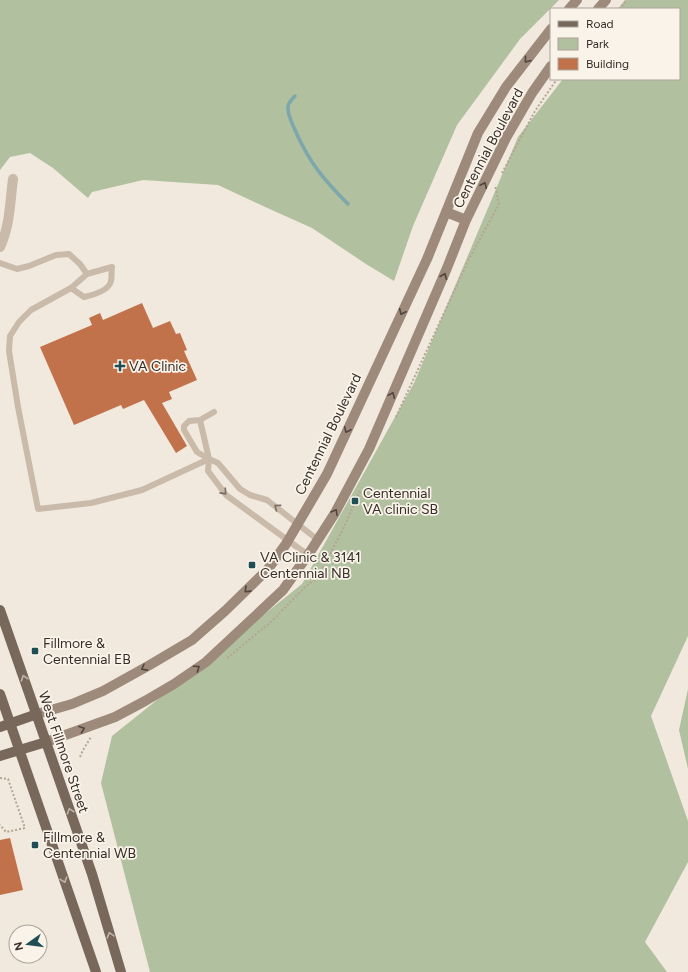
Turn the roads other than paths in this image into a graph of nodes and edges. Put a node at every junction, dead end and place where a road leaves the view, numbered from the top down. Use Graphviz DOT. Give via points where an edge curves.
graph roads {
  1 [pos="577,0"];
  2 [pos="606,0"];
  3 [pos="570,8"];
  4 [pos="599,8"];
  5 [pos="550,30"];
  6 [pos="550,67"];
  7 [pos="13,179"];
  8 [pos="446,212"];
  9 [pos="466,220"];
  10 [pos="0,247"];
  11 [pos="0,263"];
  12 [pos="87,274"];
  13 [pos="71,288"];
  14 [pos="214,412"];
  15 [pos="200,420"];
  16 [pos="209,459"];
  17 [pos="297,524"];
  18 [pos="288,540"];
  19 [pos="318,540"];
  20 [pos="308,555"];
  21 [pos="0,610"];
  22 [pos="0,694"];
  23 [pos="37,714"];
  24 [pos="10,724"];
  25 [pos="0,727"];
  26 [pos="46,742"];
  27 [pos="20,751"];
  28 [pos="0,756"];
  29 [pos="96,972"];
  30 [pos="121,972"];
  1 -- 3 [label="main road"];
  2 -- 4 [label="main road"];
  5 -- 8 [label="main road, Centennial Boulevard, one-way" via="506,87 478,133"];
  9 -- 6 [label="main road, Centennial Boulevard, one-way" via="506,138"];
  7 -- 10 [label="street" via="8,219"];
  8 -- 9 [label="main road"];
  8 -- 17 [label="main road, Centennial Boulevard, one-way" via="427,259 327,474"];
  19 -- 9 [label="main road, Centennial Boulevard, one-way" via="369,448"];
  11 -- 12 [label="lane" via="17,269 56,255 69,254"];
  12 -- 13 [label="lane"];
  12 -- 13 [label="lane" via="112,267 108,288 84,297"];
  13 -- 16 [label="lane" via="31,310 10,336 9,351 13,379 38,509 91,503 142,490"];
  14 -- 15 [label="lane"];
  15 -- 16 [label="lane"];
  15 -- 16 [label="lane" via="189,421 184,430 197,452"];
  17 -- 16 [label="lane, one-way" via="267,500 240,489 218,462"];
  16 -- 18 [label="lane, one-way" via="208,471 226,495"];
  17 -- 18 [label="main road, Centennial Boulevard"];
  17 -- 19 [label="lane"];
  18 -- 20 [label="lane"];
  18 -- 23 [label="main road, Centennial Boulevard, one-way" via="261,576 192,640 103,691 72,704"];
  19 -- 20 [label="main road, Centennial Boulevard"];
  26 -- 20 [label="main road, Centennial Boulevard, one-way" via="115,717 174,684 206,662 283,590"];
  23 -- 21 [label="main road, West Fillmore Street, one-way"];
  22 -- 24 [label="main road"];
  23 -- 24 [label="main road, Centennial Boulevard"];
  23 -- 26 [label="main road, West Fillmore Street"];
  24 -- 25 [label="main road, Centennial Boulevard"];
  24 -- 27 [label="main road"];
  26 -- 27 [label="main road, Centennial Boulevard"];
  30 -- 26 [label="main road, West Fillmore Street, one-way" via="92,874"];
  27 -- 28 [label="main road, Centennial Boulevard"];
  27 -- 29 [label="main road, one-way"];
}
